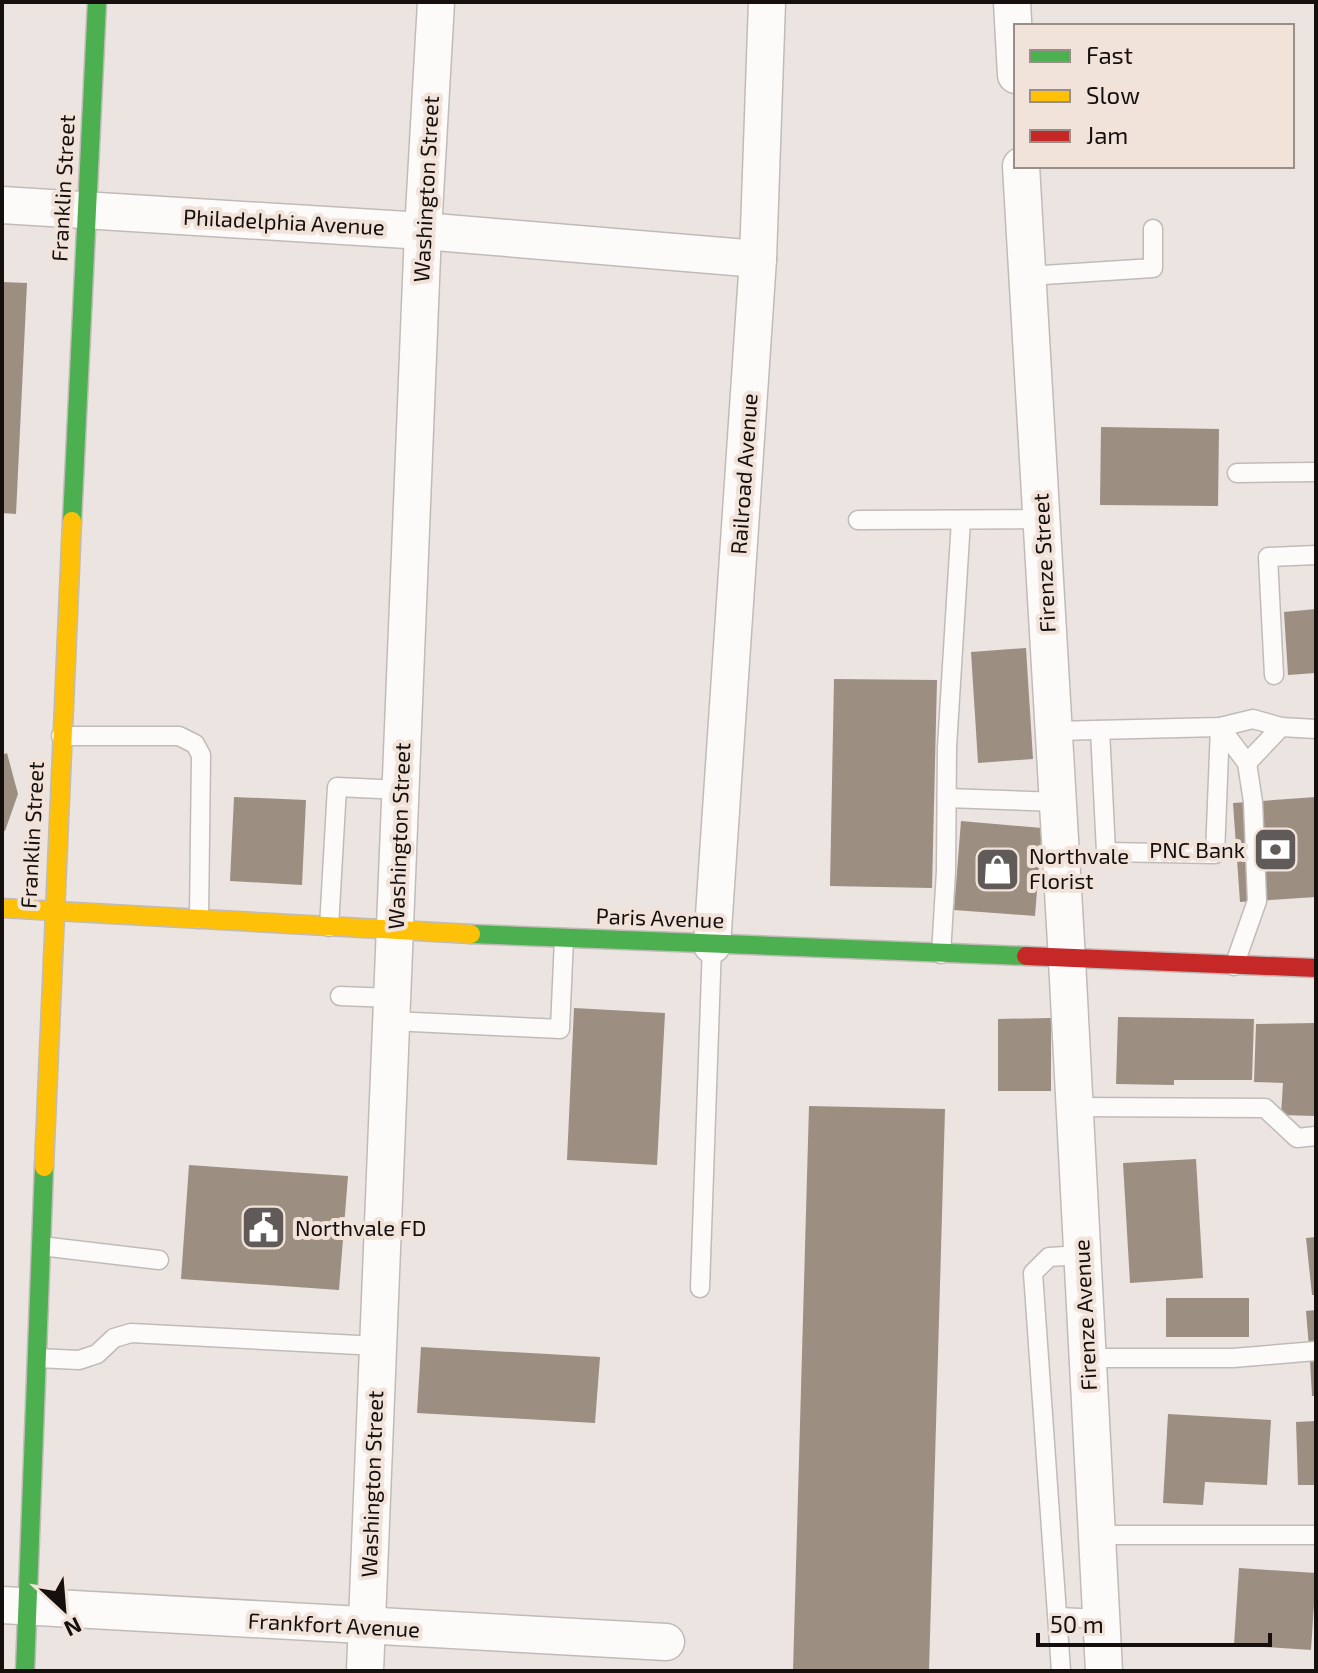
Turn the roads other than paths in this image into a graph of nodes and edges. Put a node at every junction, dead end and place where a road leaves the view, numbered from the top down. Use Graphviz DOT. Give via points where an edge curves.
graph roads {
  1 [pos="97,2"];
  2 [pos="436,2"];
  3 [pos="767,2"];
  4 [pos="1012,2"];
  5 [pos="1014,38"];
  6 [pos="1021,168"];
  7 [pos="2,205"];
  8 [pos="86,211"];
  9 [pos="1153,229"];
  10 [pos="423,231"];
  11 [pos="758,259"];
  12 [pos="1028,276"];
  13 [pos="1316,472"];
  14 [pos="1237,473"];
  15 [pos="1042,519"];
  16 [pos="858,520"];
  17 [pos="961,520"];
  18 [pos="1316,555"];
  19 [pos="1274,675"];
  20 [pos="1220,727"];
  21 [pos="1281,727"];
  22 [pos="1316,729"];
  23 [pos="1100,730"];
  24 [pos="1054,731"];
  25 [pos="61,736"];
  26 [pos="1247,763"];
  27 [pos="401,790"];
  28 [pos="947,798"];
  29 [pos="1058,802"];
  30 [pos="2,908"];
  31 [pos="53,911"];
  32 [pos="199,919"];
  33 [pos="329,927"];
  34 [pos="396,931"];
  35 [pos="564,938"];
  36 [pos="712,945"];
  37 [pos="941,954"];
  38 [pos="1067,960"];
  39 [pos="1234,966"];
  40 [pos="1316,968"];
  41 [pos="340,996"];
  42 [pos="392,1010"];
  43 [pos="1075,1107"];
  44 [pos="1316,1136"];
  45 [pos="41,1246"];
  46 [pos="1082,1255"];
  47 [pos="159,1260"];
  48 [pos="700,1288"];
  49 [pos="377,1346"];
  50 [pos="1316,1351"];
  51 [pos="37,1358"];
  52 [pos="1088,1358"];
  53 [pos="1097,1535"];
  54 [pos="1316,1535"];
  55 [pos="15,1606"];
  56 [pos="1058,1617"];
  57 [pos="1101,1619"];
  58 [pos="367,1627"];
  59 [pos="666,1642"];
  60 [pos="25,1671"];
  61 [pos="365,1671"];
  62 [pos="1061,1671"];
  63 [pos="1104,1671"];
  1 -- 8 [label="street, Franklin Street"];
  2 -- 10 [label="street, Washington Street"];
  3 -- 11 [label="street, Railroad Avenue"];
  4 -- 5 [label="street"];
  6 -- 12 [label="street, Firenze Street"];
  7 -- 8 [label="street, Philadelphia Avenue"];
  8 -- 10 [label="street, Philadelphia Avenue"];
  8 -- 25 [label="street, Franklin Street"];
  9 -- 12 [label="lane" via="1153,268"];
  10 -- 11 [label="street, Philadelphia Avenue"];
  10 -- 27 [label="street, Washington Street"];
  11 -- 36 [label="street, Railroad Avenue"];
  12 -- 15 [label="street, Firenze Street"];
  13 -- 14 [label="lane"];
  15 -- 17 [label="lane"];
  15 -- 24 [label="street, Firenze Street"];
  16 -- 17 [label="lane"];
  17 -- 28 [label="lane"];
  18 -- 19 [label="lane" via="1268,557"];
  20 -- 21 [label="lane" via="1253,719"];
  20 -- 23 [label="lane"];
  20 -- 23 [label="lane" via="1215,854 1106,852"];
  20 -- 26 [label="lane"];
  21 -- 22 [label="lane"];
  21 -- 26 [label="lane"];
  23 -- 24 [label="lane"];
  24 -- 29 [label="street, Firenze Street"];
  25 -- 31 [label="street, Franklin Street"];
  25 -- 32 [label="lane" via="179,736 195,744 201,755"];
  26 -- 39 [label="lane" via="1257,901"];
  27 -- 33 [label="lane" via="337,787"];
  27 -- 34 [label="street, Washington Street"];
  28 -- 29 [label="lane"];
  28 -- 37 [label="lane"];
  29 -- 38 [label="street, Firenze Street"];
  30 -- 31 [label="street, Paris Avenue"];
  31 -- 32 [label="street, Paris Avenue"];
  31 -- 45 [label="street, Franklin Street"];
  32 -- 33 [label="street, Paris Avenue"];
  33 -- 34 [label="street, Paris Avenue"];
  34 -- 35 [label="street, Paris Avenue"];
  34 -- 42 [label="street, Washington Street"];
  35 -- 36 [label="street, Paris Avenue"];
  35 -- 42 [label="lane" via="560,1029"];
  36 -- 37 [label="street, Paris Avenue"];
  36 -- 48 [label="lane"];
  37 -- 38 [label="street, Paris Avenue"];
  38 -- 39 [label="street, Paris Avenue"];
  38 -- 43 [label="street, Firenze Avenue"];
  39 -- 40 [label="street, Paris Avenue"];
  41 -- 42 [label="lane"];
  42 -- 49 [label="street, Washington Street"];
  43 -- 44 [label="lane" via="1265,1108 1297,1138"];
  43 -- 46 [label="street, Firenze Avenue"];
  45 -- 47 [label="lane"];
  45 -- 51 [label="street, Franklin Street"];
  46 -- 52 [label="street, Firenze Avenue"];
  46 -- 56 [label="lane" via="1049,1257 1033,1273"];
  49 -- 51 [label="lane" via="131,1333 79,1360"];
  49 -- 58 [label="street, Washington Street"];
  50 -- 52 [label="lane" via="1233,1358"];
  51 -- 55 [label="street, Franklin Street"];
  52 -- 53 [label="street, Firenze Avenue"];
  53 -- 54 [label="lane"];
  53 -- 57 [label="street, Firenze Avenue"];
  55 -- 58 [label="street, Frankfort Avenue"];
  55 -- 60 [label="street, Franklin Street"];
  56 -- 57 [label="lane"];
  56 -- 62 [label="lane"];
  57 -- 63 [label="street, Firenze Avenue"];
  58 -- 59 [label="street, Frankfort Avenue"];
  58 -- 61 [label="street, Washington Street"];
}
